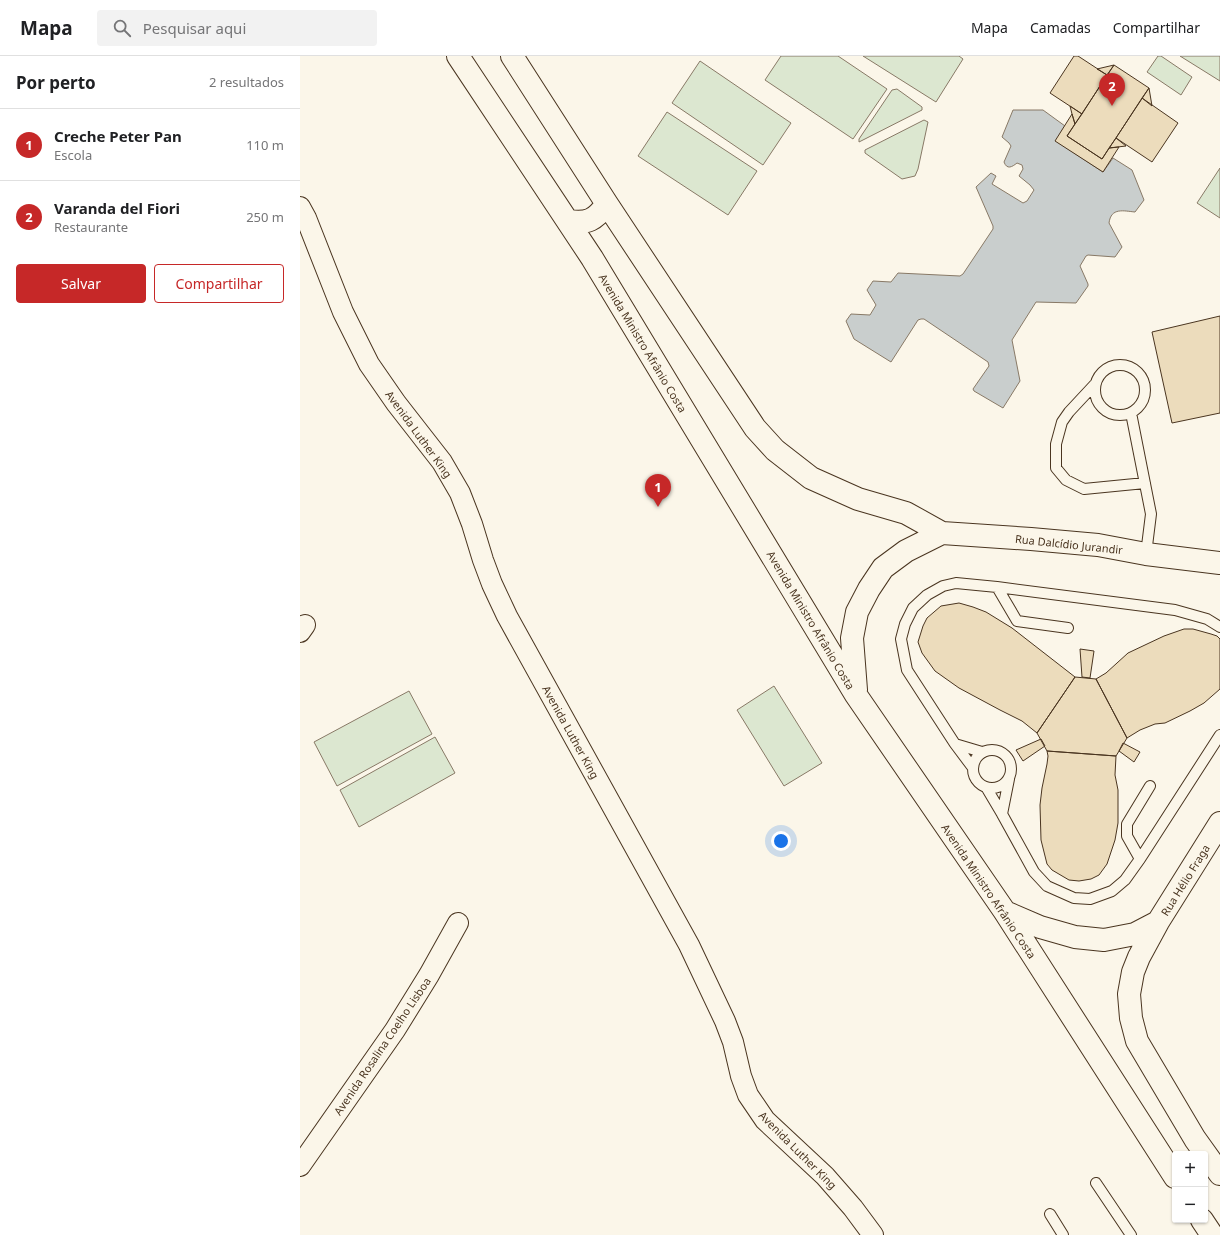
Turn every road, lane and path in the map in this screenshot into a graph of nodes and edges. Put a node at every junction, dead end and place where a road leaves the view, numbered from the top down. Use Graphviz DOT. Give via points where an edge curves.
graph roads {
  1 [pos="458,56"];
  2 [pos="512,56"];
  3 [pos="607,204"];
  4 [pos="300,207"];
  5 [pos="568,221"];
  6 [pos="1096,383"];
  7 [pos="1131,413"];
  8 [pos="1145,483"];
  9 [pos="942,533"];
  10 [pos="1146,554"];
  11 [pos="1217,564"];
  12 [pos="997,587"];
  13 [pos="1220,627"];
  14 [pos="1068,628"];
  15 [pos="856,696"];
  16 [pos="1220,735"];
  17 [pos="954,744"];
  18 [pos="982,752"];
  19 [pos="973,768"];
  20 [pos="1008,779"];
  21 [pos="1150,786"];
  22 [pos="986,787"];
  23 [pos="1002,814"];
  24 [pos="1220,823"];
  25 [pos="1140,859"];
  26 [pos="1005,912"];
  27 [pos="1158,922"];
  28 [pos="458,923"];
  29 [pos="300,1166"];
  30 [pos="1172,1172"];
  31 [pos="1220,1174"];
  32 [pos="1096,1182"];
  33 [pos="1050,1214"];
  34 [pos="873,1235"];
  35 [pos="1063,1235"];
  36 [pos="1131,1235"];
  1 -- 5 [label="street, Avenida Ministro Afrânio Costa"];
  2 -- 3 [label="street"];
  3 -- 5 [label="street" via="591,220 579,223"];
  3 -- 9 [label="street" via="755,428 775,450 811,478 858,498 906,513"];
  4 -- 34 [label="street, Avenida Luther King" via="343,312 366,358 396,403 442,462 460,493 492,584 507,616 689,945 725,1021 748,1096 765,1120 825,1176"];
  5 -- 15 [label="street, Avenida Ministro Afrânio Costa"];
  6 -- 7 [label="lane" via="1097,399 1107,412 1115,415"];
  6 -- 7 [label="lane" via="1106,369 1113,366 1122,365 1137,371 1145,385 1145,393 1140,405"];
  6 -- 8 [label="lane" via="1068,412 1062,422 1056,444 1056,468 1066,480 1084,489"];
  7 -- 8 [label="lane"];
  8 -- 10 [label="lane" via="1150,514"];
  9 -- 10 [label="street, Rua Dalcídio Jurandir" via="1098,545"];
  9 -- 15 [label="street" via="906,551 883,568 869,589 857,612 852,638"];
  10 -- 11 [label="street, Rua Dalcídio Jurandir"];
  12 -- 13 [label="lane" via="1175,610 1208,619"];
  12 -- 14 [label="lane" via="1017,621"];
  12 -- 17 [label="lane" via="956,583 943,586 927,595 913,608 905,624 901,639 907,670"];
  15 -- 26 [label="street, Avenida Ministro Afrânio Costa"];
  16 -- 25 [label="lane"];
  17 -- 18 [label="lane"];
  17 -- 19 [label="lane"];
  18 -- 19 [label="lane" via="974,762"];
  18 -- 20 [label="lane" via="995,749 1006,755 1011,766"];
  19 -- 22 [label="lane" via="977,779"];
  20 -- 22 [label="lane" via="999,786"];
  20 -- 23 [label="lane"];
  21 -- 25 [label="lane" via="1127,824 1127,836"];
  22 -- 23 [label="lane"];
  23 -- 25 [label="lane" via="1034,872 1047,886 1074,898 1090,899 1112,891 1125,880"];
  24 -- 27 [label="street, Rua Hélio Fraga"];
  26 -- 27 [label="street, Rua Hélio Fraga" via="1040,927 1075,937 1104,940 1135,934"];
  26 -- 30 [label="street, Avenida Ministro Afrânio Costa"];
  27 -- 31 [label="street" via="1134,972 1129,994 1131,1018 1137,1041 1195,1139"];
  28 -- 29 [label="street, Avenida Rosalina Coelho Lisboa" via="395,1030"];
  32 -- 36 [label="lane"];
  33 -- 35 [label="lane"];
}
